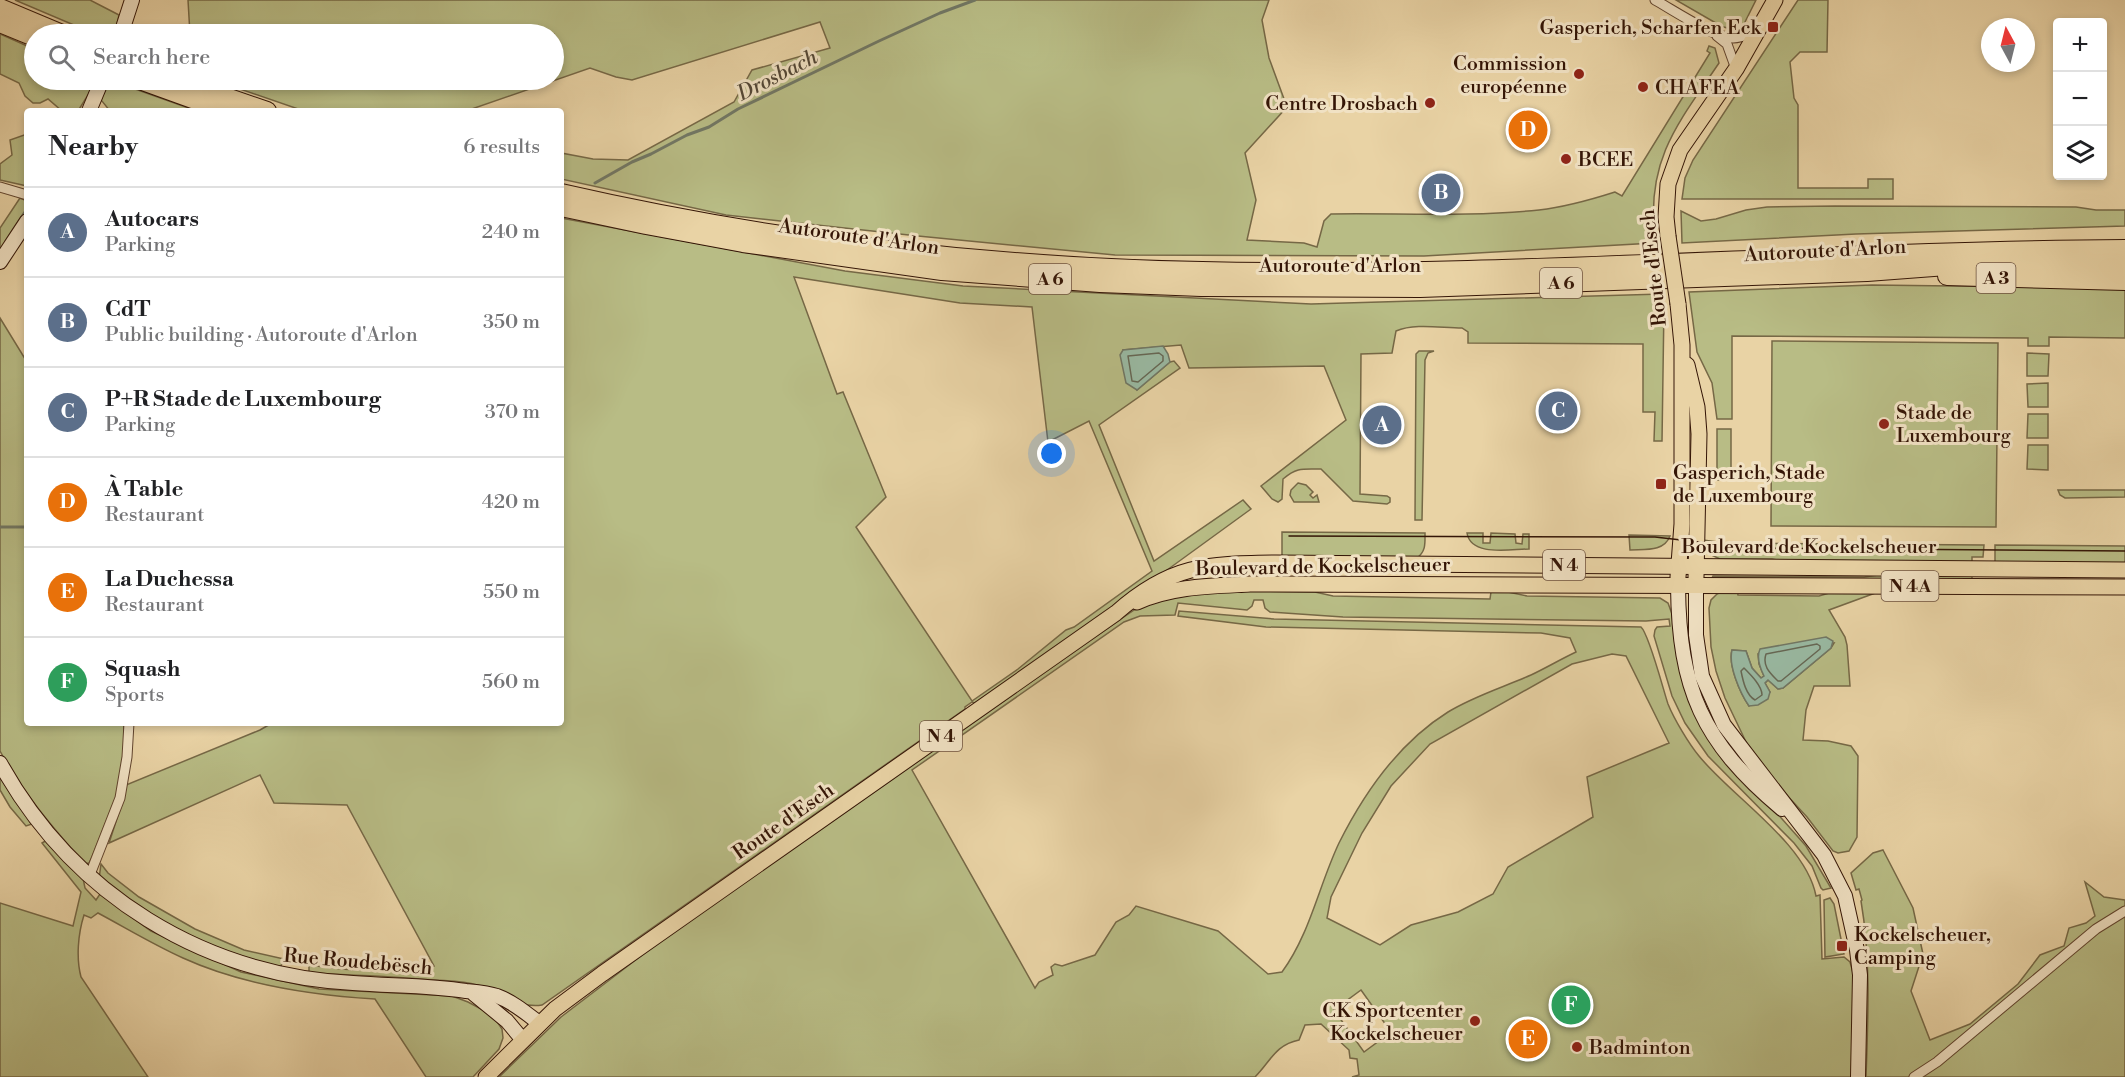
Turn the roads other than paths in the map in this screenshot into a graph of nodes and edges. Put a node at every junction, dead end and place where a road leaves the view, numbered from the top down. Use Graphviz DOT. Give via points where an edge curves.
graph roads {
  1 [pos="132,0"];
  2 [pos="1655,0"];
  3 [pos="1775,0"];
  4 [pos="0,8"];
  5 [pos="0,23"];
  6 [pos="38,24"];
  7 [pos="124,24"];
  8 [pos="1760,29"];
  9 [pos="24,33"];
  10 [pos="1713,33"];
  11 [pos="1736,69"];
  12 [pos="98,90"];
  13 [pos="168,90"];
  14 [pos="206,90"];
  15 [pos="90,108"];
  16 [pos="218,108"];
  17 [pos="258,108"];
  18 [pos="0,188"];
  19 [pos="564,193"];
  20 [pos="24,194"];
  21 [pos="564,208"];
  22 [pos="24,226"];
  23 [pos="2125,249"];
  24 [pos="0,262"];
  25 [pos="2119,263"];
  26 [pos="1867,272"];
  27 [pos="2125,281"];
  28 [pos="1682,345"];
  29 [pos="1678,567"];
  30 [pos="1697,567"];
  31 [pos="2125,570"];
  32 [pos="1678,586"];
  33 [pos="1696,586"];
  34 [pos="2125,587"];
  35 [pos="1116,613"];
  36 [pos="129,726"];
  37 [pos="0,764"];
  38 [pos="1800,824"];
  39 [pos="93,880"];
  40 [pos="2125,911"];
  41 [pos="470,991"];
  42 [pos="539,1023"];
  43 [pos="522,1039"];
  44 [pos="486,1077"];
  45 [pos="1858,1077"];
  46 [pos="1914,1077"];
  1 -- 7 [label="main road"];
  2 -- 10 [label="street"];
  3 -- 8 [label="main road, Route d'Esch"];
  4 -- 6 [label="highway"];
  5 -- 9 [label="highway"];
  8 -- 10 [label="street" via="1730,39"];
  8 -- 11 [label="main road, Route d'Esch"];
  10 -- 11 [label="street" via="1727,44"];
  11 -- 28 [label="main road, Route d'Esch, bridge" via="1680,150 1672,168 1666,200 1668,236"];
  12 -- 15 [label="main road"];
  13 -- 16 [label="highway"];
  14 -- 17 [label="highway"];
  18 -- 20 [label="street"];
  19 -- 23 [label="highway, Autoroute d'Arlon / A 6" via="745,229 870,248 1148,270 1449,270"];
  21 -- 26 [label="highway, Autoroute d'Arlon / A 6" via="743,243 845,258 942,271 1100,282 1409,288"];
  22 -- 24 [label="main road"];
  25 -- 26 [label="highway, Autoroute d'Arlon / A 6" via="1960,265"];
  26 -- 27 [label="highway, A 3"];
  28 -- 29 [label="main road, Route d'Esch" via="1682,516"];
  28 -- 30 [label="main road, Route d'Esch" via="1697,407"];
  29 -- 30 [label="main road, Boulevard de Kockelscheuer / N 4"];
  29 -- 32 [label="main road, Route d'Esch"];
  29 -- 35 [label="main road, Boulevard de Kockelscheuer / N 4" via="1223,564 1166,577"];
  30 -- 31 [label="main road, Boulevard de Kockelscheuer / N 4A"];
  30 -- 33 [label="main road, Route d'Esch"];
  32 -- 33 [label="main road, Boulevard de Kockelscheuer / N 4"];
  32 -- 35 [label="main road, Boulevard de Kockelscheuer / N 4" via="1216,586 1161,593"];
  32 -- 38 [label="main road" via="1683,662 1707,726 1750,780"];
  33 -- 34 [label="main road, Boulevard de Kockelscheuer / N 4A"];
  33 -- 38 [label="main road" via="1696,635 1708,691 1724,725"];
  35 -- 42 [label="main road, Route d'Esch / N 4" via="602,974"];
  36 -- 39 [label="street" via="120,798 91,872"];
  37 -- 39 [label="main road, Rue Roudebësch" via="38,822"];
  38 -- 45 [label="main road" via="1832,868 1845,896 1860,975"];
  39 -- 41 [label="main road, Rue Roudebësch" via="168,933 243,965 307,980"];
  40 -- 46 [label="street" via="2096,929"];
  41 -- 42 [label="main road, Rue Roudebësch" via="497,996"];
  41 -- 43 [label="main road"];
  42 -- 43 [label="main road, Route d'Esch / N 4"];
  43 -- 44 [label="main road, Route d'Esch / N 4"];
}
